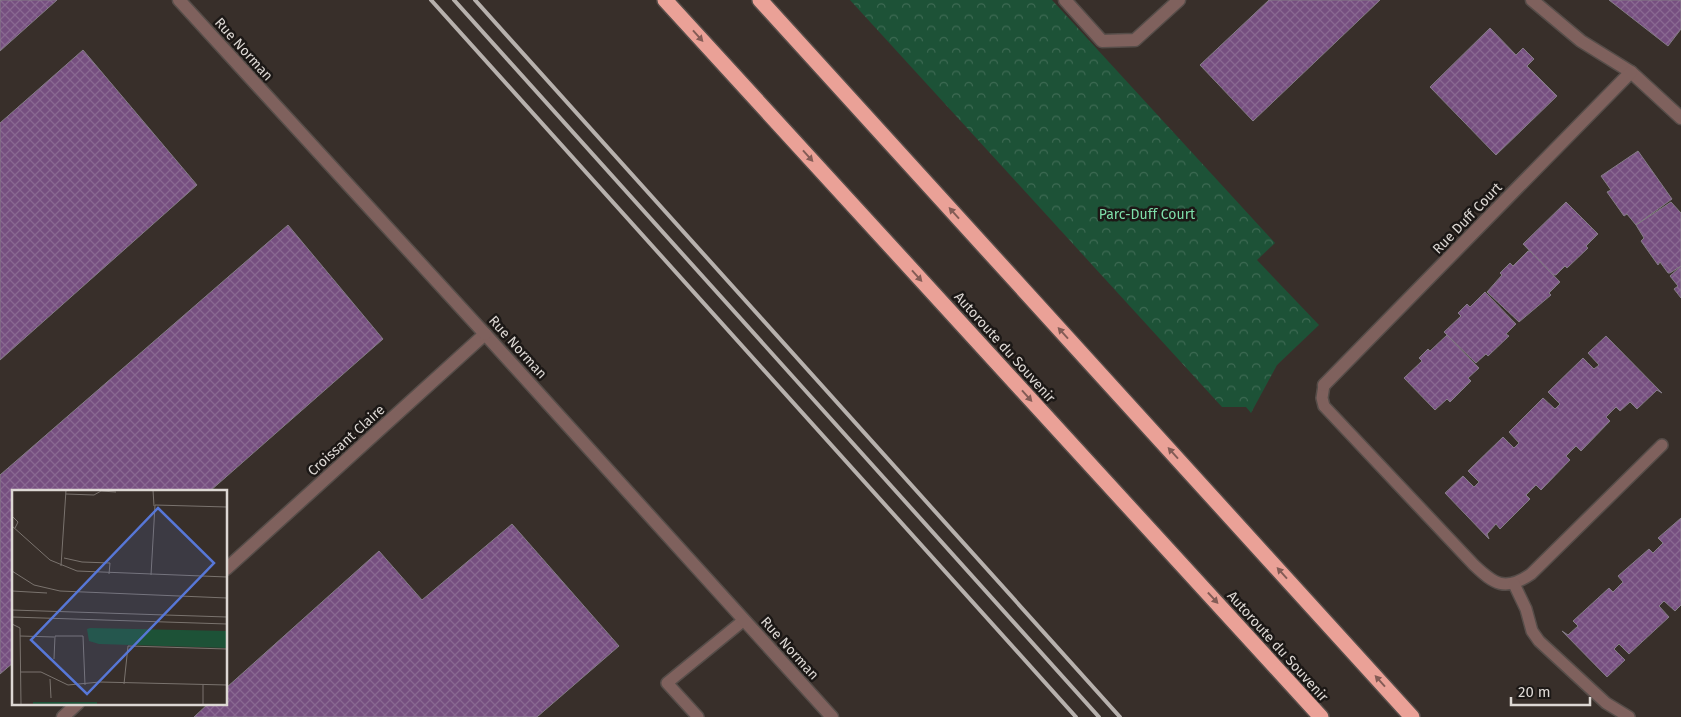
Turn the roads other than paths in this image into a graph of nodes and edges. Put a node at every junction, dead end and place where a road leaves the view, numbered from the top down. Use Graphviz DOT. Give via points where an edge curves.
graph roads {
  1 [pos="179,0"];
  2 [pos="665,0"];
  3 [pos="760,0"];
  4 [pos="1065,0"];
  5 [pos="1179,0"];
  6 [pos="1532,0"];
  7 [pos="1631,72"];
  8 [pos="1681,118"];
  9 [pos="485,334"];
  10 [pos="1324,386"];
  11 [pos="1662,445"];
  12 [pos="228,567"];
  13 [pos="1514,584"];
  14 [pos="744,620"];
  15 [pos="77,704"];
  16 [pos="63,717"];
  17 [pos="698,717"];
  18 [pos="832,717"];
  19 [pos="1321,717"];
  20 [pos="1412,717"];
  21 [pos="1628,717"];
  1 -- 9 [label="street, Rue Norman"];
  2 -- 19 [label="highway, Autoroute du Souvenir, one-way"];
  20 -- 3 [label="highway, one-way"];
  4 -- 5 [label="street" via="1102,41 1135,40"];
  6 -- 7 [label="street" via="1581,41"];
  7 -- 8 [label="street"];
  7 -- 10 [label="street, Rue Duff Court"];
  9 -- 12 [label="street, Croissant Claire"];
  9 -- 14 [label="street, Rue Norman"];
  10 -- 13 [label="lane" via="1324,406 1474,565 1496,583"];
  11 -- 13 [label="lane" via="1530,574"];
  13 -- 21 [label="lane" via="1532,632 1539,641 1606,703"];
  14 -- 17 [label="lane" via="667,683"];
  14 -- 18 [label="street, Rue Norman"];
  15 -- 16 [label="street"];
}
